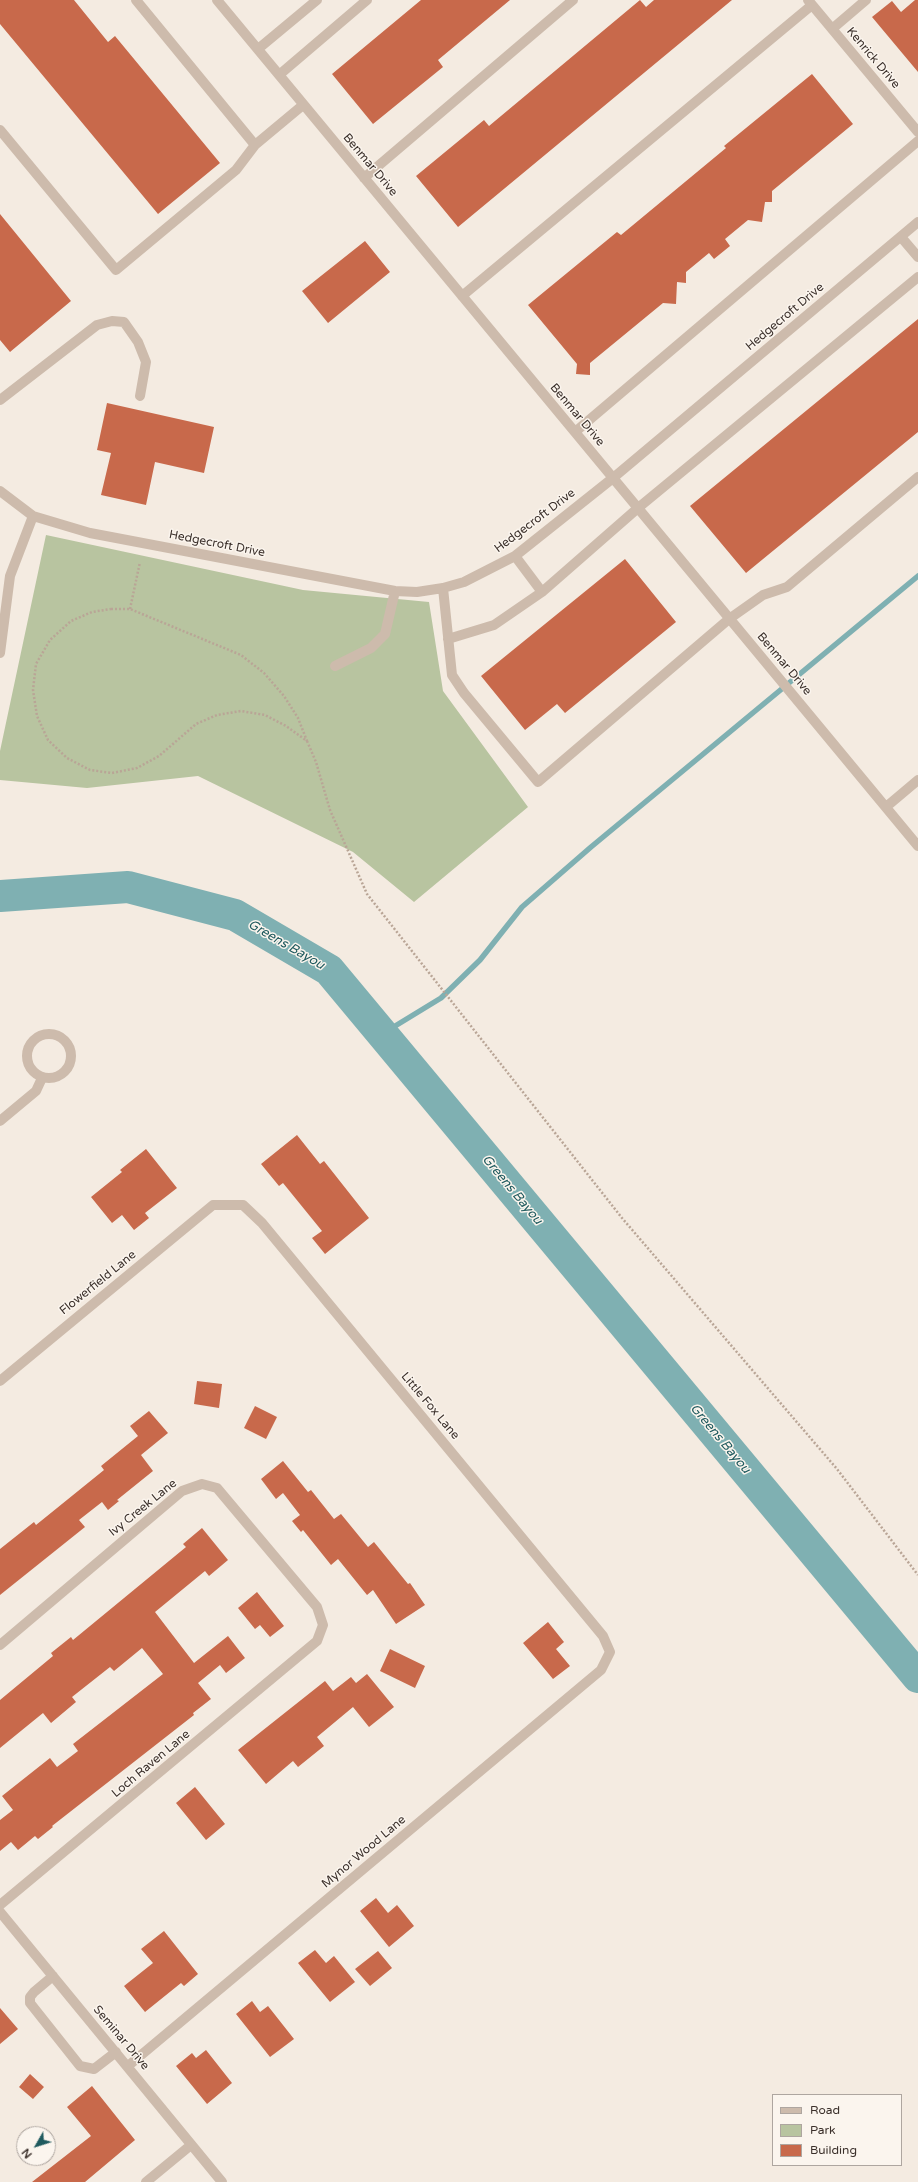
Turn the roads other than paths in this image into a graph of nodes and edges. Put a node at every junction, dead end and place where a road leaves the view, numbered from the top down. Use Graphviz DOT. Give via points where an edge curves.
graph roads {
  1 [pos="136,0"];
  2 [pos="217,0"];
  3 [pos="317,0"];
  4 [pos="367,0"];
  5 [pos="866,0"];
  6 [pos="575,1"];
  7 [pos="810,3"];
  8 [pos="832,29"];
  9 [pos="258,50"];
  10 [pos="279,75"];
  11 [pos="303,105"];
  12 [pos="0,130"];
  13 [pos="918,132"];
  14 [pos="918,141"];
  15 [pos="255,145"];
  16 [pos="364,178"];
  17 [pos="918,222"];
  18 [pos="901,236"];
  19 [pos="918,257"];
  20 [pos="918,277"];
  21 [pos="462,296"];
  22 [pos="140,396"];
  23 [pos="0,400"];
  24 [pos="574,432"];
  25 [pos="918,477"];
  26 [pos="613,478"];
  27 [pos="0,491"];
  28 [pos="638,508"];
  29 [pos="33,516"];
  30 [pos="515,556"];
  31 [pos="0,573"];
  32 [pos="10,576"];
  33 [pos="443,588"];
  34 [pos="395,591"];
  35 [pos="542,592"];
  36 [pos="730,619"];
  37 [pos="1,638"];
  38 [pos="448,639"];
  39 [pos="0,654"];
  40 [pos="335,666"];
  41 [pos="918,780"];
  42 [pos="886,807"];
  43 [pos="918,846"];
  44 [pos="42,1078"];
  45 [pos="0,1121"];
  46 [pos="213,1205"];
  47 [pos="0,1381"];
  48 [pos="317,1641"];
  49 [pos="0,1645"];
  50 [pos="610,1652"];
  51 [pos="0,1905"];
  52 [pos="0,1912"];
  53 [pos="53,1976"];
  54 [pos="116,2052"];
  55 [pos="128,2066"];
  56 [pos="191,2145"];
  57 [pos="146,2182"];
  58 [pos="222,2182"];
  1 -- 15 [label="street"];
  2 -- 9 [label="street, Benmar Drive"];
  3 -- 9 [label="street"];
  4 -- 10 [label="street"];
  5 -- 8 [label="street"];
  6 -- 16 [label="street"];
  7 -- 8 [label="street, Kenrick Drive"];
  7 -- 21 [label="street"];
  8 -- 13 [label="street, Kenrick Drive"];
  9 -- 10 [label="street, Benmar Drive"];
  10 -- 11 [label="street, Benmar Drive"];
  11 -- 15 [label="street"];
  11 -- 16 [label="street, Benmar Drive"];
  12 -- 15 [label="street" via="116,270 236,170"];
  14 -- 24 [label="street"];
  16 -- 21 [label="street, Benmar Drive"];
  17 -- 18 [label="street, Hedgecroft Drive"];
  18 -- 19 [label="street"];
  18 -- 26 [label="street, Hedgecroft Drive"];
  20 -- 28 [label="street"];
  21 -- 24 [label="street, Benmar Drive"];
  22 -- 23 [label="street" via="146,362 138,342 124,322 112,321 97,325"];
  24 -- 26 [label="street, Benmar Drive"];
  25 -- 36 [label="street" via="786,587 763,595"];
  26 -- 28 [label="street, Benmar Drive"];
  26 -- 30 [label="street, Hedgecroft Drive"];
  27 -- 29 [label="street"];
  28 -- 35 [label="street"];
  28 -- 36 [label="street, Benmar Drive"];
  29 -- 32 [label="street"];
  29 -- 34 [label="street, Hedgecroft Drive" via="90,533"];
  30 -- 33 [label="street, Hedgecroft Drive" via="482,574"];
  30 -- 35 [label="street"];
  31 -- 32 [label="street"];
  32 -- 37 [label="street"];
  33 -- 34 [label="street, Hedgecroft Drive" via="417,592"];
  33 -- 38 [label="street"];
  34 -- 40 [label="street" via="385,634 371,648"];
  35 -- 38 [label="street" via="494,625"];
  36 -- 38 [label="street" via="538,782 455,680 452,675"];
  36 -- 42 [label="street, Benmar Drive"];
  37 -- 39 [label="street"];
  41 -- 42 [label="street"];
  42 -- 43 [label="street, Benmar Drive"];
  44 -- 44 [label="street" via="60,1076 71,1063 72,1054 69,1046 56,1034 47,1033 39,1036 28,1049 29,1066"];
  44 -- 45 [label="street" via="36,1091"];
  46 -- 47 [label="street, Flowerfield Lane"];
  46 -- 50 [label="street, Little Fox Lane" via="243,1205 262,1223 603,1636"];
  48 -- 49 [label="street, Ivy Creek Lane" via="324,1624 317,1607 217,1488 202,1484 182,1491"];
  48 -- 51 [label="street, Loch Raven Lane"];
  50 -- 55 [label="street, Mynor Wood Lane" via="601,1670"];
  52 -- 53 [label="street, Seminar Drive"];
  53 -- 54 [label="street, Seminar Drive"];
  53 -- 54 [label="street" via="34,1992 30,1997 30,2003 80,2066 94,2069"];
  54 -- 55 [label="street, Seminar Drive"];
  55 -- 56 [label="street, Seminar Drive"];
  56 -- 57 [label="street"];
  56 -- 58 [label="street, Seminar Drive"];
}
